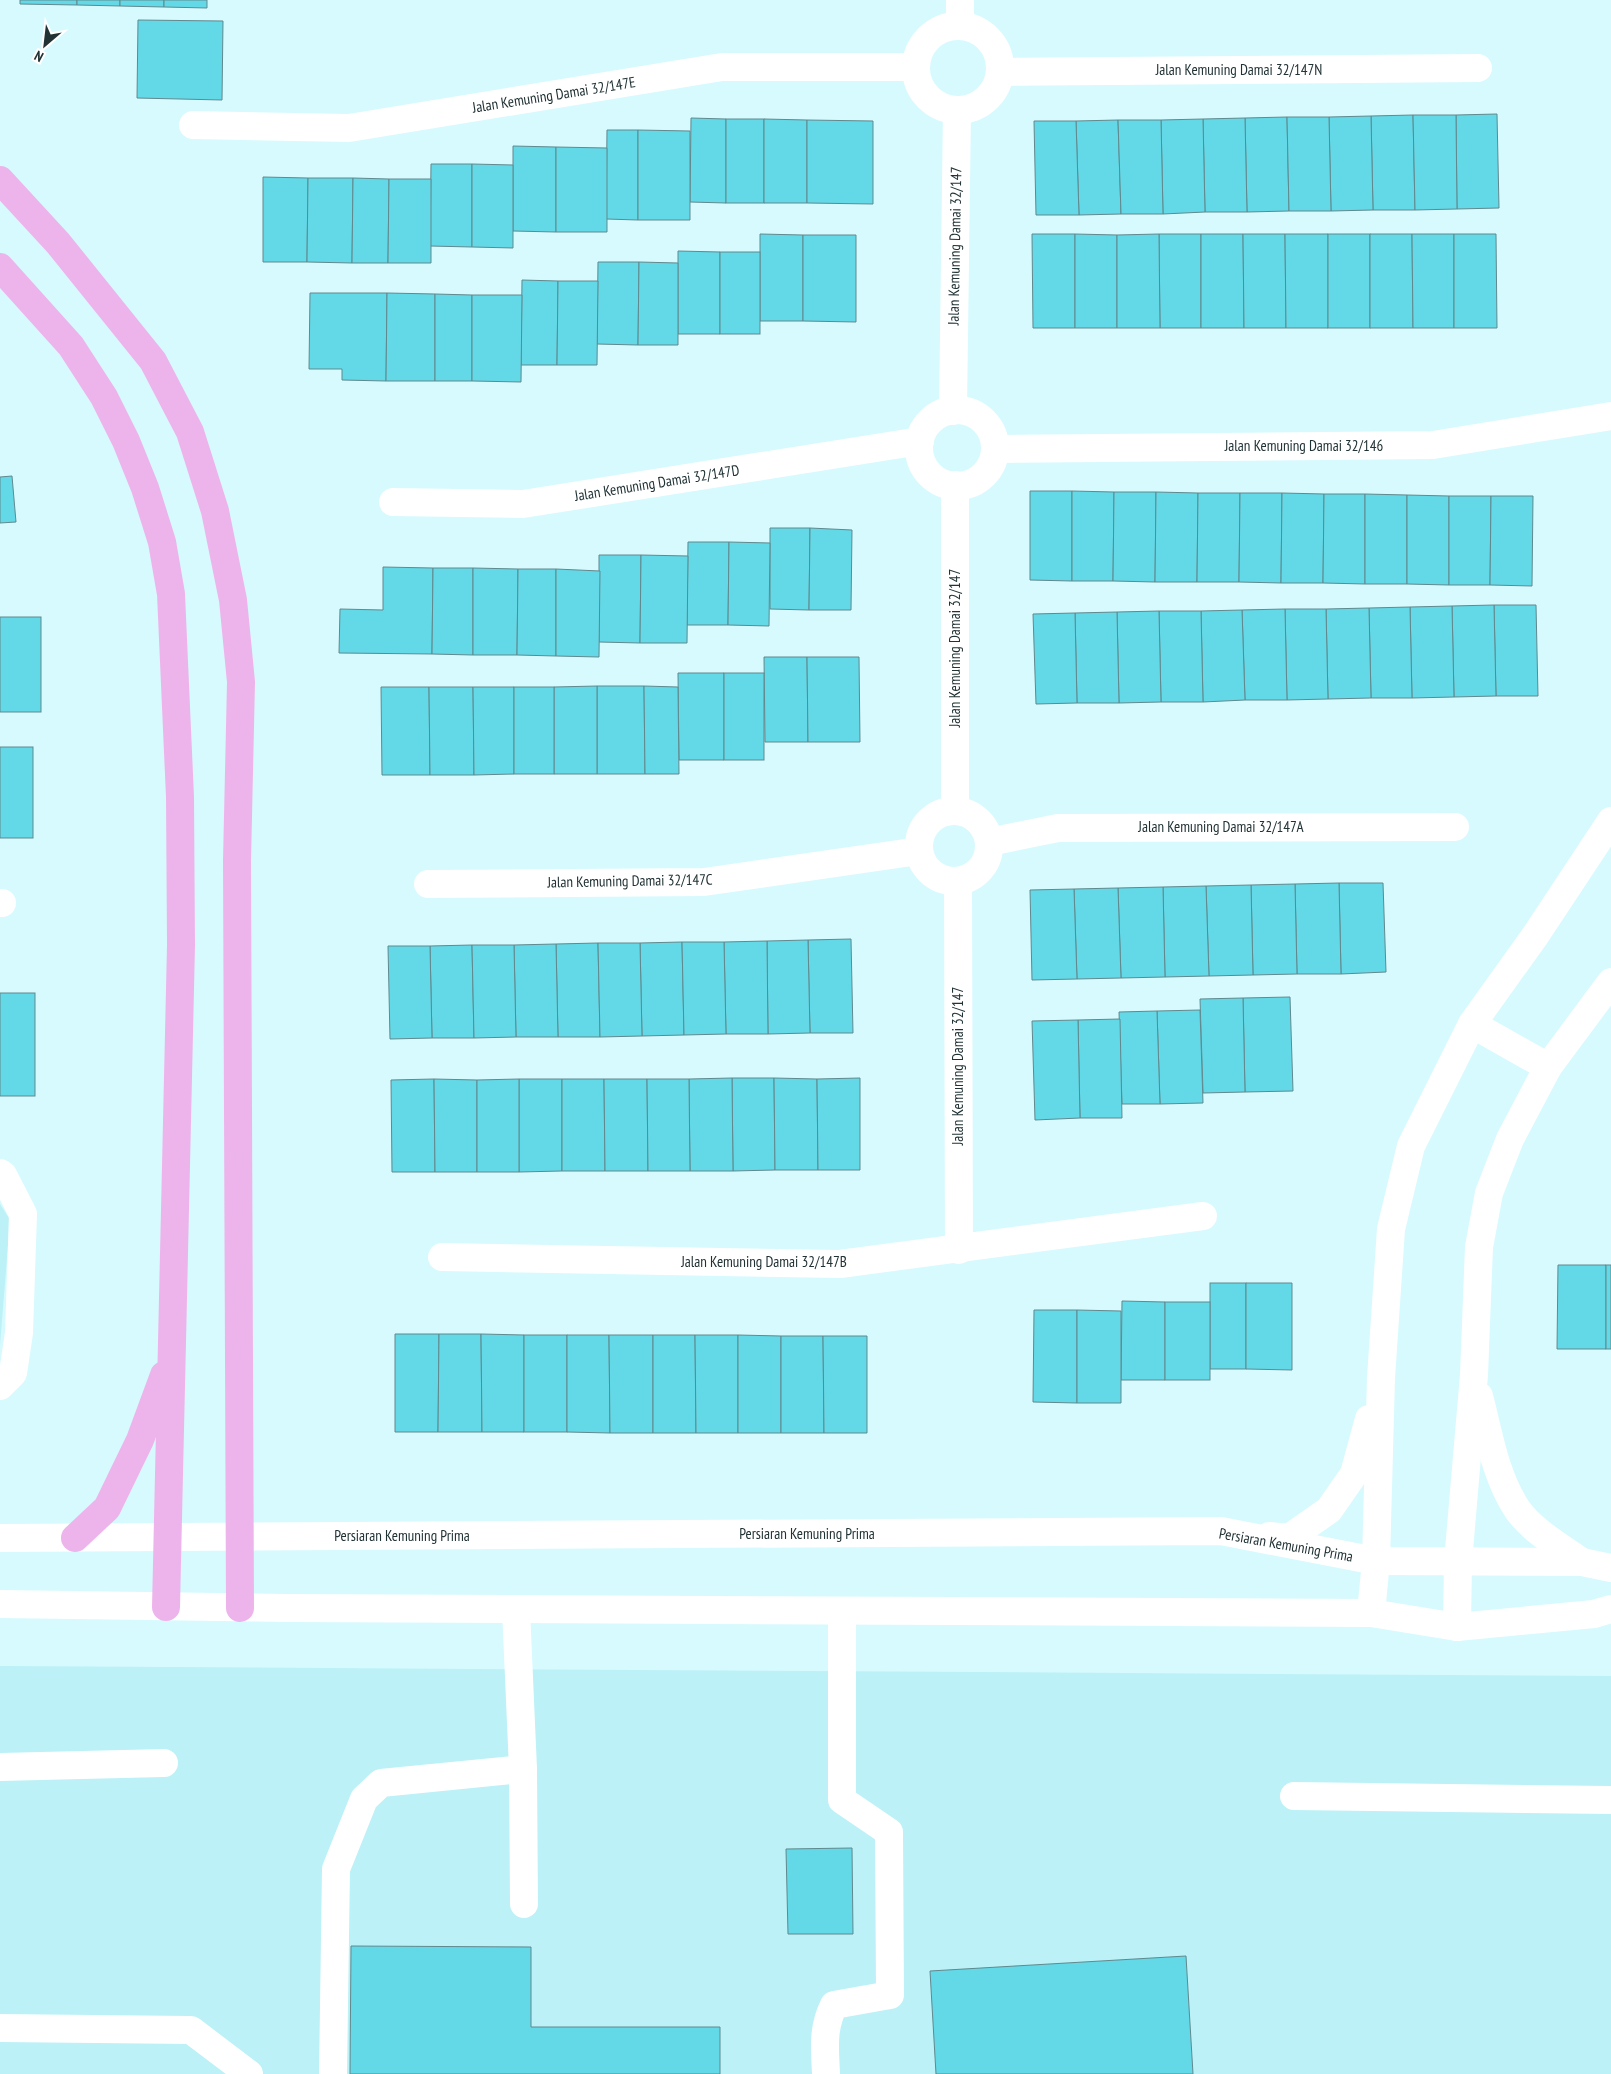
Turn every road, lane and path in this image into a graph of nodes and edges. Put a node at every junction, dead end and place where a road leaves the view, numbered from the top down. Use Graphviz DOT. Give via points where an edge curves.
graph roads {
  1 [pos="960,13"];
  2 [pos="916,68"];
  3 [pos="1478,68"];
  4 [pos="1000,72"];
  5 [pos="957,110"];
  6 [pos="193,125"];
  7 [pos="0,180"];
  8 [pos="0,267"];
  9 [pos="953,411"];
  10 [pos="1611,416"];
  11 [pos="920,441"];
  12 [pos="995,449"];
  13 [pos="955,485"];
  14 [pos="393,502"];
  15 [pos="956,811"];
  16 [pos="1611,821"];
  17 [pos="1455,827"];
  18 [pos="989,842"];
  19 [pos="919,850"];
  20 [pos="958,882"];
  21 [pos="428,884"];
  22 [pos="1611,982"];
  23 [pos="1472,1024"];
  24 [pos="1548,1067"];
  25 [pos="0,1174"];
  26 [pos="1203,1216"];
  27 [pos="959,1250"];
  28 [pos="442,1257"];
  29 [pos="171,1356"];
  30 [pos="1474,1376"];
  31 [pos="1381,1378"];
  32 [pos="0,1386"];
  33 [pos="1221,1531"];
  34 [pos="0,1538"];
  35 [pos="75,1538"];
  36 [pos="167,1538"];
  37 [pos="240,1538"];
  38 [pos="1376,1561"];
  39 [pos="1458,1562"];
  40 [pos="1582,1562"];
  41 [pos="1611,1568"];
  42 [pos="0,1604"];
  43 [pos="166,1608"];
  44 [pos="240,1608"];
  45 [pos="516,1609"];
  46 [pos="1611,1609"];
  47 [pos="842,1611"];
  48 [pos="1371,1613"];
  49 [pos="1458,1627"];
  50 [pos="164,1762"];
  51 [pos="0,1768"];
  52 [pos="523,1769"];
  53 [pos="1294,1796"];
  54 [pos="1611,1800"];
  55 [pos="524,1904"];
  56 [pos="0,2028"];
  57 [pos="249,2074"];
  58 [pos="333,2074"];
  59 [pos="826,2074"];
  1 -- 2 [label="street" via="947,27 924,42"];
  1 -- 4 [label="street" via="994,46"];
  2 -- 5 [label="street" via="918,80 928,96 944,108"];
  2 -- 6 [label="street, Jalan Kemuning Damai 32/147E" via="722,67 349,128"];
  3 -- 4 [label="street, Jalan Kemuning Damai 32/147N"];
  4 -- 5 [label="street" via="997,84 981,104"];
  5 -- 9 [label="street, Jalan Kemuning Damai 32/147"];
  7 -- 37 [label="highway" via="58,243 153,361 190,432 215,511 233,600 241,682 237,861"];
  8 -- 29 [label="highway" via="71,346 104,397 145,488 162,542 171,594 180,797 181,945"];
  9 -- 11 [label="street" via="939,414 926,425"];
  9 -- 12 [label="street" via="963,409 978,416 989,426 996,442"];
  10 -- 12 [label="street, Jalan Kemuning Damai 32/146" via="1433,446"];
  11 -- 13 [label="street" via="922,463 931,475 943,483"];
  11 -- 14 [label="street, Jalan Kemuning Damai 32/147D" via="523,504"];
  12 -- 13 [label="street" via="994,460 986,473 972,483"];
  13 -- 15 [label="street, Jalan Kemuning Damai 32/147"];
  15 -- 18 [label="street" via="978,820"];
  15 -- 19 [label="street" via="938,816 924,827"];
  16 -- 23 [label="street"];
  17 -- 18 [label="street, Jalan Kemuning Damai 32/147A" via="1058,828"];
  18 -- 20 [label="street" via="988,856 982,868 971,878"];
  19 -- 20 [label="street" via="923,864 932,874"];
  19 -- 21 [label="street, Jalan Kemuning Damai 32/147C" via="704,882"];
  20 -- 27 [label="street, Jalan Kemuning Damai 32/147"];
  22 -- 24 [label="street"];
  23 -- 24 [label="street"];
  23 -- 31 [label="street" via="1411,1146 1391,1229"];
  24 -- 30 [label="street" via="1510,1139 1489,1193 1479,1247"];
  25 -- 32 [label="street" via="23,1214 19,1332 13,1373"];
  26 -- 27 [label="street, Jalan Kemuning Damai 32/147B"];
  27 -- 28 [label="street, Jalan Kemuning Damai 32/147B" via="840,1264"];
  29 -- 35 [label="highway" via="140,1440 107,1508"];
  29 -- 36 [label="highway"];
  30 -- 39 [label="street"];
  30 -- 40 [label="street" via="1501,1480 1518,1510 1547,1538"];
  31 -- 33 [label="street" via="1354,1474 1329,1510 1289,1538"];
  31 -- 38 [label="street"];
  33 -- 37 [label="street, Persiaran Kemuning Prima"];
  33 -- 38 [label="street, Persiaran Kemuning Prima"];
  34 -- 35 [label="street, Persiaran Kemuning Prima"];
  35 -- 36 [label="street, Persiaran Kemuning Prima"];
  36 -- 37 [label="street, Persiaran Kemuning Prima"];
  36 -- 43 [label="highway"];
  37 -- 44 [label="highway"];
  38 -- 39 [label="street, Persiaran Kemuning Prima"];
  38 -- 48 [label="street"];
  39 -- 40 [label="street, Persiaran Kemuning Prima"];
  39 -- 49 [label="street"];
  40 -- 41 [label="street, Persiaran Kemuning Prima"];
  42 -- 43 [label="street"];
  43 -- 44 [label="street"];
  44 -- 45 [label="street"];
  45 -- 47 [label="street"];
  45 -- 52 [label="street"];
  46 -- 49 [label="street" via="1594,1614"];
  47 -- 48 [label="street"];
  47 -- 59 [label="street" via="842,1800 889,1832 890,1994 834,2005 827,2019 825,2036"];
  48 -- 49 [label="street"];
  50 -- 51 [label="street"];
  52 -- 55 [label="street"];
  52 -- 58 [label="street" via="381,1783 364,1799 336,1869"];
  53 -- 54 [label="street"];
  56 -- 57 [label="street" via="191,2030"];
}
